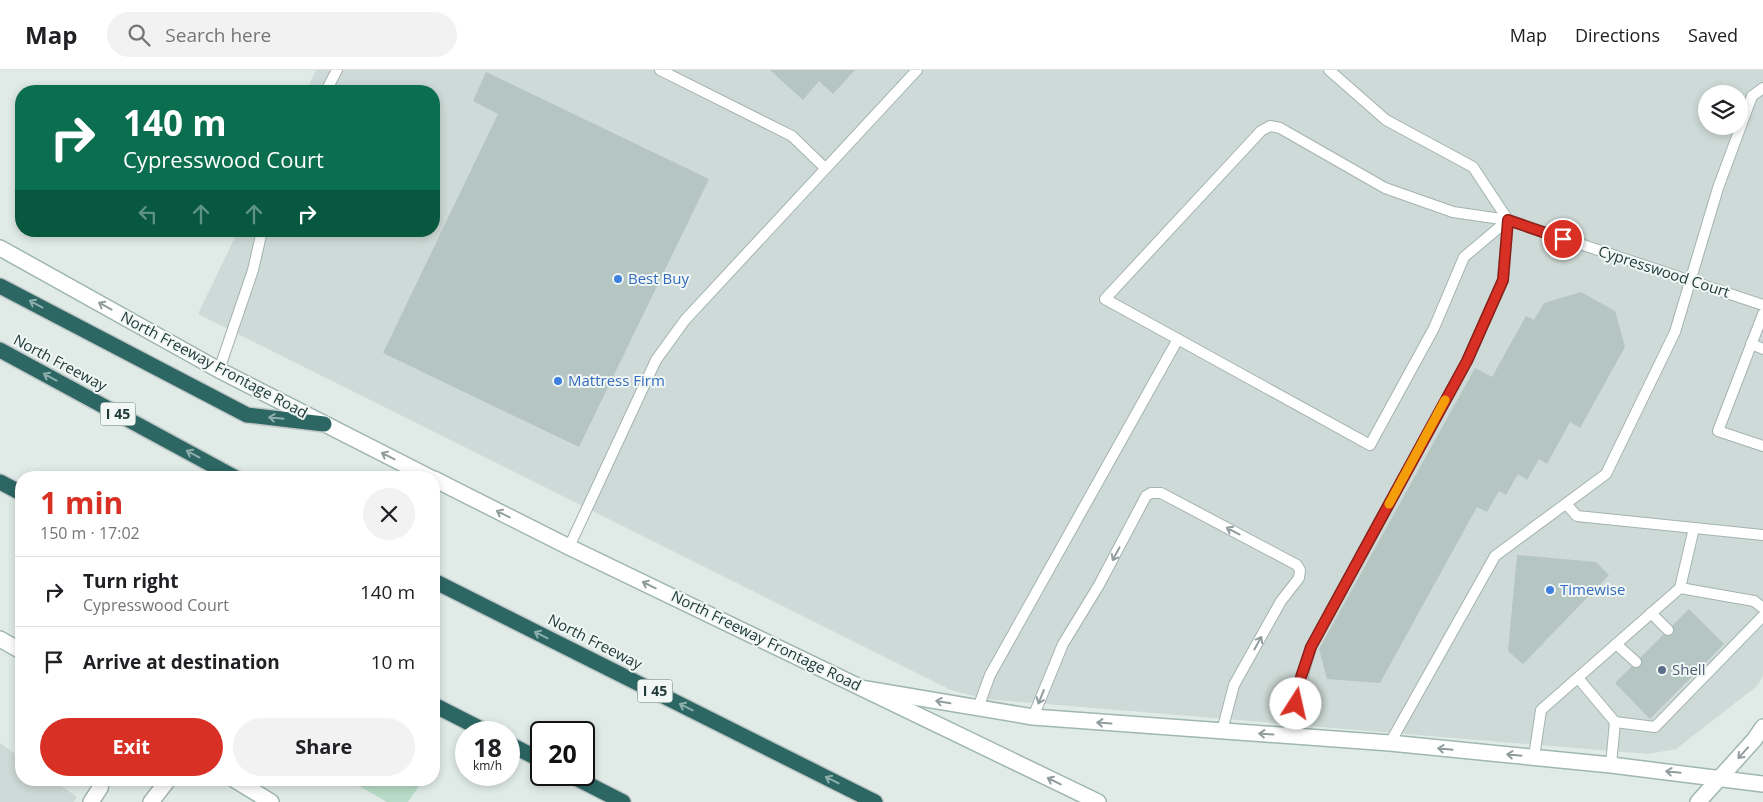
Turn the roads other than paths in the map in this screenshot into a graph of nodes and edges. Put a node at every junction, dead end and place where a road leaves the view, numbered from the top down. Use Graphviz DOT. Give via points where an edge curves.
graph roads {
  1 [pos="337,70"];
  2 [pos="660,70"];
  3 [pos="917,70"];
  4 [pos="1329,70"];
  5 [pos="329,85"];
  6 [pos="1763,88"];
  7 [pos="826,168"];
  8 [pos="1508,220"];
  9 [pos="261,237"];
  10 [pos="0,248"];
  11 [pos="1691,282"];
  12 [pos="0,286"];
  13 [pos="1763,304"];
  14 [pos="1763,314"];
  15 [pos="1178,339"];
  16 [pos="1752,344"];
  17 [pos="1763,349"];
  18 [pos="0,350"];
  19 [pos="219,370"];
  20 [pos="324,424"];
  21 [pos="1763,446"];
  22 [pos="223,471"];
  23 [pos="419,471"];
  24 [pos="0,482"];
  25 [pos="440,482"];
  26 [pos="15,490"];
  27 [pos="1566,504"];
  28 [pos="1694,528"];
  29 [pos="1763,535"];
  30 [pos="569,547"];
  31 [pos="440,584"];
  32 [pos="1680,588"];
  33 [pos="1763,608"];
  34 [pos="1651,613"];
  35 [pos="1763,616"];
  36 [pos="1668,630"];
  37 [pos="0,639"];
  38 [pos="1616,644"];
  39 [pos="15,648"];
  40 [pos="1636,662"];
  41 [pos="1578,678"];
  42 [pos="866,689"];
  43 [pos="440,708"];
  44 [pos="978,708"];
  45 [pos="1033,717"];
  46 [pos="465,721"];
  47 [pos="1615,722"];
  48 [pos="1763,727"];
  49 [pos="1222,731"];
  50 [pos="1296,736"];
  51 [pos="1390,743"];
  52 [pos="1534,757"];
  53 [pos="1611,765"];
  54 [pos="1721,777"];
  55 [pos="1763,784"];
  56 [pos="100,786"];
  57 [pos="163,786"];
  58 [pos="246,786"];
  59 [pos="592,786"];
  60 [pos="91,802"];
  61 [pos="151,802"];
  62 [pos="271,802"];
  63 [pos="623,802"];
  64 [pos="875,802"];
  65 [pos="1098,802"];
  66 [pos="1698,802"];
  1 -- 5 [label="lane"];
  2 -- 7 [label="lane" via="792,136"];
  3 -- 7 [label="lane"];
  4 -- 8 [label="lane" via="1386,120 1473,167"];
  6 -- 11 [label="lane" via="1752,96 1718,188"];
  7 -- 30 [label="lane" via="668,341 656,360"];
  8 -- 11 [label="lane, Cypresswood Court"];
  8 -- 15 [label="lane" via="1464,257 1434,328 1370,445"];
  8 -- 15 [label="lane, Cypresswood Court" via="1453,212 1385,188 1280,128 1270,126 1261,131 1105,299"];
  8 -- 50 [label="lane" via="1503,280 1467,361 1311,647 1300,680"];
  9 -- 19 [label="lane" via="253,270"];
  19 -- 10 [label="main road, North Freeway Frontage Road, one-way"];
  11 -- 13 [label="lane, Cypresswood Court"];
  11 -- 27 [label="lane" via="1675,332 1606,474"];
  20 -- 12 [label="highway, one-way" via="247,415"];
  14 -- 16 [label="lane"];
  15 -- 44 [label="lane" via="990,674"];
  16 -- 17 [label="lane"];
  16 -- 21 [label="lane" via="1718,431"];
  22 -- 18 [label="highway, North Freeway / I 45, one-way"];
  19 -- 20 [label="main road, North Freeway Frontage Road"];
  23 -- 20 [label="main road, North Freeway Frontage Road, one-way"];
  24 -- 26 [label="highway"];
  30 -- 25 [label="main road, North Freeway Frontage Road, one-way"];
  27 -- 28 [label="lane" via="1577,516"];
  27 -- 51 [label="lane" via="1495,556"];
  28 -- 29 [label="lane"];
  28 -- 32 [label="lane"];
  42 -- 30 [label="main road, North Freeway Frontage Road, one-way"];
  64 -- 31 [label="highway, North Freeway / I 45, one-way"];
  32 -- 33 [label="lane" via="1754,601"];
  32 -- 34 [label="lane"];
  34 -- 36 [label="lane"];
  34 -- 38 [label="lane"];
  35 -- 47 [label="lane" via="1707,667 1655,727"];
  37 -- 39 [label="main road"];
  38 -- 40 [label="lane"];
  38 -- 41 [label="lane"];
  41 -- 47 [label="lane"];
  41 -- 52 [label="lane" via="1541,710"];
  44 -- 42 [label="main road, one-way"];
  65 -- 42 [label="main road, North Freeway Frontage Road, one-way"];
  43 -- 46 [label="highway"];
  44 -- 45 [label="main road"];
  49 -- 45 [label="main road, one-way"];
  49 -- 45 [label="lane, one-way" via="1234,685 1300,570 1297,565 1161,493 1146,496 1064,644"];
  47 -- 53 [label="lane"];
  48 -- 54 [label="main road, one-way"];
  50 -- 49 [label="main road, one-way"];
  50 -- 51 [label="main road"];
  52 -- 51 [label="main road, one-way"];
  52 -- 53 [label="main road"];
  54 -- 53 [label="main road, one-way"];
  54 -- 55 [label="main road"];
  54 -- 66 [label="main road"];
  56 -- 60 [label="main road"];
  57 -- 61 [label="main road"];
  58 -- 62 [label="main road"];
  59 -- 63 [label="highway"];
}
